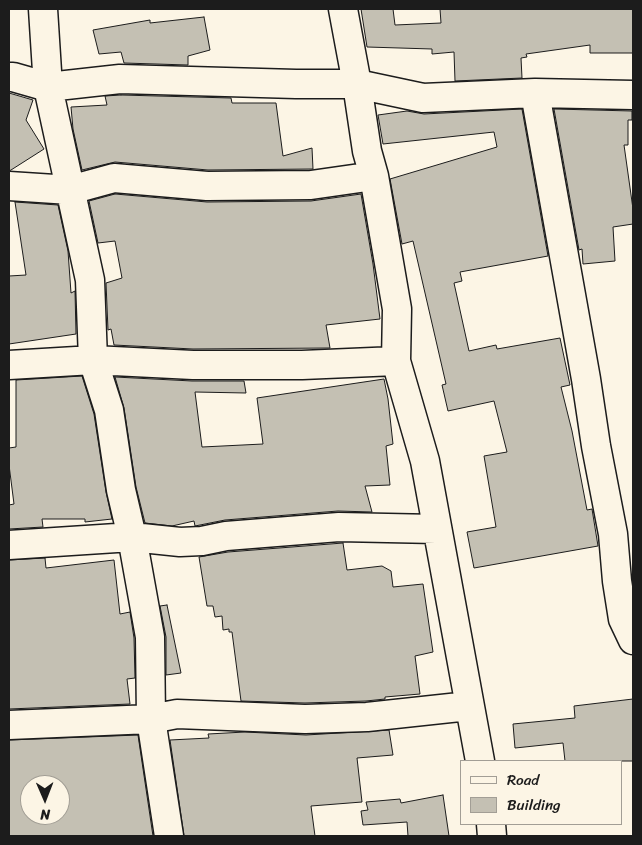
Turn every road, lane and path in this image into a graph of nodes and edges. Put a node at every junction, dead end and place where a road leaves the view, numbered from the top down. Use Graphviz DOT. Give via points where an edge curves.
graph roads {
  1 [pos="43,9"];
  2 [pos="343,9"];
  3 [pos="9,77"];
  4 [pos="357,84"];
  5 [pos="48,87"];
  6 [pos="535,93"];
  7 [pos="633,95"];
  8 [pos="374,176"];
  9 [pos="9,186"];
  10 [pos="70,190"];
  11 [pos="93,360"];
  12 [pos="396,361"];
  13 [pos="9,365"];
  14 [pos="436,529"];
  15 [pos="132,537"];
  16 [pos="9,545"];
  17 [pos="633,640"];
  18 [pos="469,706"];
  19 [pos="151,719"];
  20 [pos="9,725"];
  21 [pos="480,760"];
  22 [pos="169,836"];
  1 -- 5 [label="street"];
  2 -- 4 [label="street"];
  3 -- 5 [label="street"];
  4 -- 5 [label="street" via="120,79"];
  4 -- 6 [label="street" via="422,98"];
  4 -- 8 [label="street"];
  5 -- 10 [label="street"];
  6 -- 7 [label="street"];
  6 -- 17 [label="street" via="613,534 617,581 624,618"];
  8 -- 10 [label="street" via="310,185 206,186 114,178"];
  8 -- 12 [label="street" via="397,309"];
  9 -- 10 [label="street"];
  10 -- 11 [label="street" via="90,280"];
  11 -- 12 [label="street" via="193,365"];
  11 -- 13 [label="street"];
  11 -- 15 [label="street" via="109,410"];
  12 -- 14 [label="street" via="425,461"];
  14 -- 15 [label="street" via="339,527 180,542"];
  14 -- 18 [label="street"];
  15 -- 16 [label="street"];
  15 -- 19 [label="street" via="150,637"];
  18 -- 19 [label="street" via="367,718 177,714"];
  18 -- 21 [label="street"];
  19 -- 20 [label="street"];
  19 -- 22 [label="street"];
}
